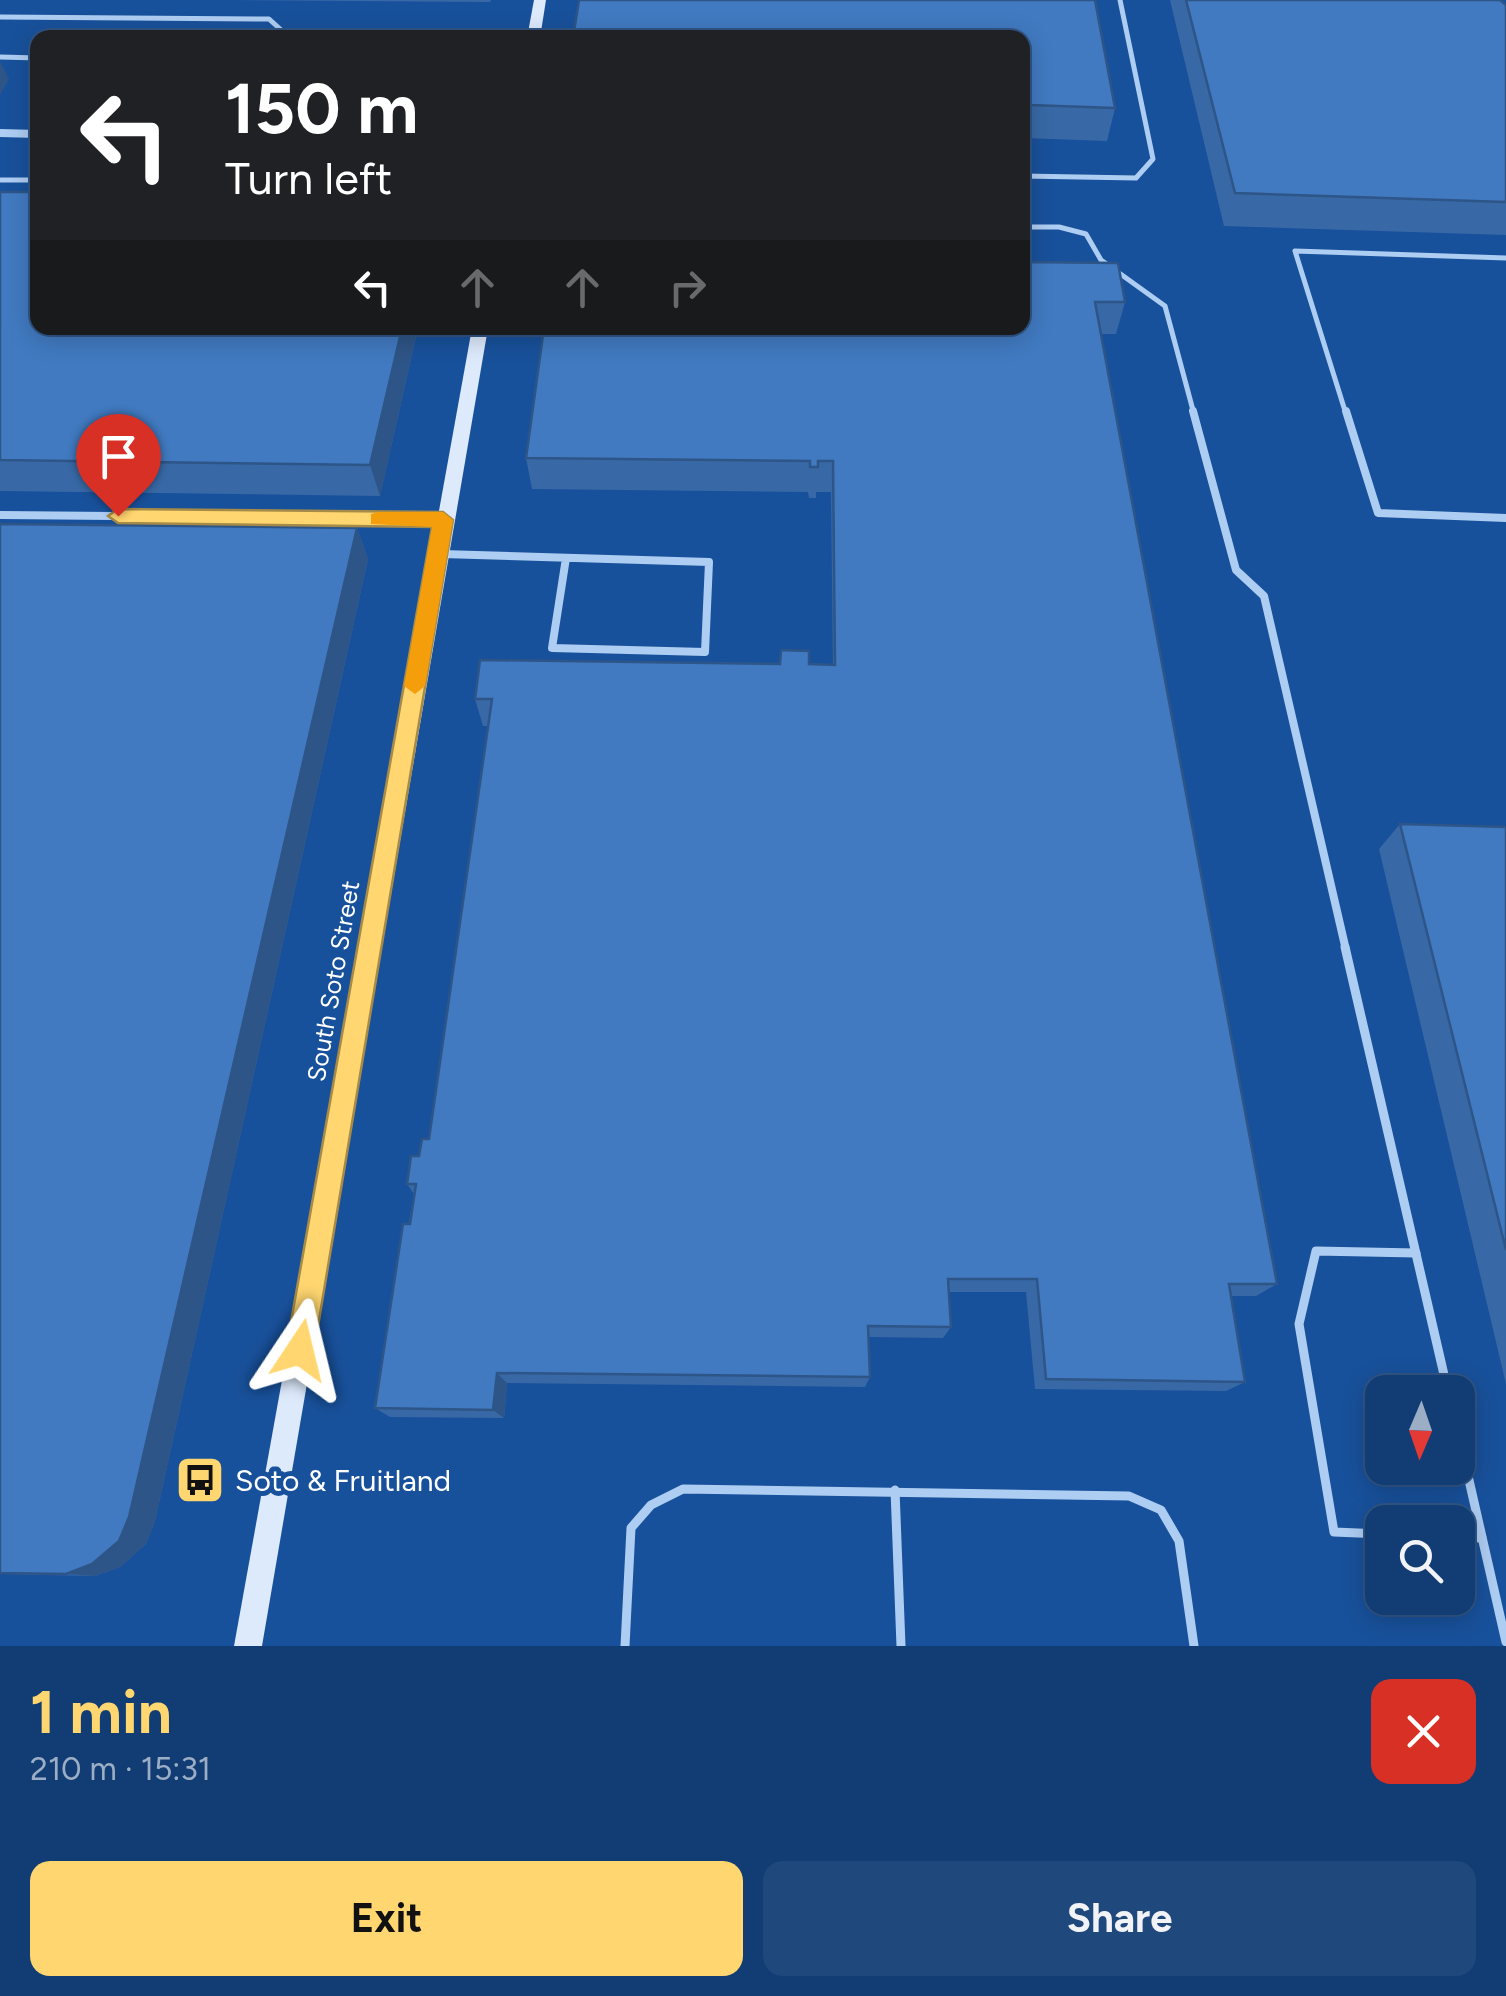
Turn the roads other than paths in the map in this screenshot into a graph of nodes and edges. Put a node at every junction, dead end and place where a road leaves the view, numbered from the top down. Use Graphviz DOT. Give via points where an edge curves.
graph roads {
  1 [pos="540,0"];
  2 [pos="1120,0"];
  3 [pos="0,17"];
  4 [pos="280,30"];
  5 [pos="534,30"];
  6 [pos="0,57"];
  7 [pos="30,58"];
  8 [pos="0,134"];
  9 [pos="30,134"];
  10 [pos="1030,176"];
  11 [pos="0,180"];
  12 [pos="30,180"];
  13 [pos="1030,227"];
  14 [pos="1506,258"];
  15 [pos="479,335"];
  16 [pos="0,514"];
  17 [pos="1506,518"];
  18 [pos="443,520"];
  19 [pos="438,554"];
  20 [pos="566,558"];
  21 [pos="1416,1253"];
  22 [pos="1444,1375"];
  23 [pos="1470,1485"];
  24 [pos="896,1490"];
  25 [pos="1365,1533"];
  26 [pos="1475,1538"];
  27 [pos="1482,1538"];
  28 [pos="1506,1642"];
  29 [pos="248,1646"];
  30 [pos="625,1646"];
  31 [pos="901,1646"];
  32 [pos="1194,1646"];
  1 -- 5 [label="main road"];
  2 -- 10 [label="lane" via="1153,159 1136,178"];
  3 -- 4 [label="lane" via="268,20"];
  6 -- 7 [label="lane"];
  8 -- 9 [label="street"];
  11 -- 12 [label="lane"];
  13 -- 21 [label="lane" via="1086,234 1100,260 1166,306 1236,570 1264,596"];
  14 -- 17 [label="lane" via="1295,251 1378,513"];
  15 -- 18 [label="main road, South Soto Street"];
  16 -- 18 [label="lane"];
  18 -- 19 [label="main road, South Soto Street"];
  19 -- 20 [label="lane"];
  19 -- 29 [label="main road, South Soto Street"];
  20 -- 20 [label="lane" via="710,562 705,652 552,648"];
  21 -- 22 [label="lane"];
  21 -- 25 [label="lane" via="1316,1251 1298,1324 1334,1532"];
  23 -- 27 [label="lane"];
  24 -- 30 [label="lane" via="683,1489 650,1504 631,1528"];
  24 -- 31 [label="lane"];
  24 -- 32 [label="lane" via="1129,1496 1161,1510 1179,1542"];
  26 -- 27 [label="lane"];
  27 -- 28 [label="lane"];
}
